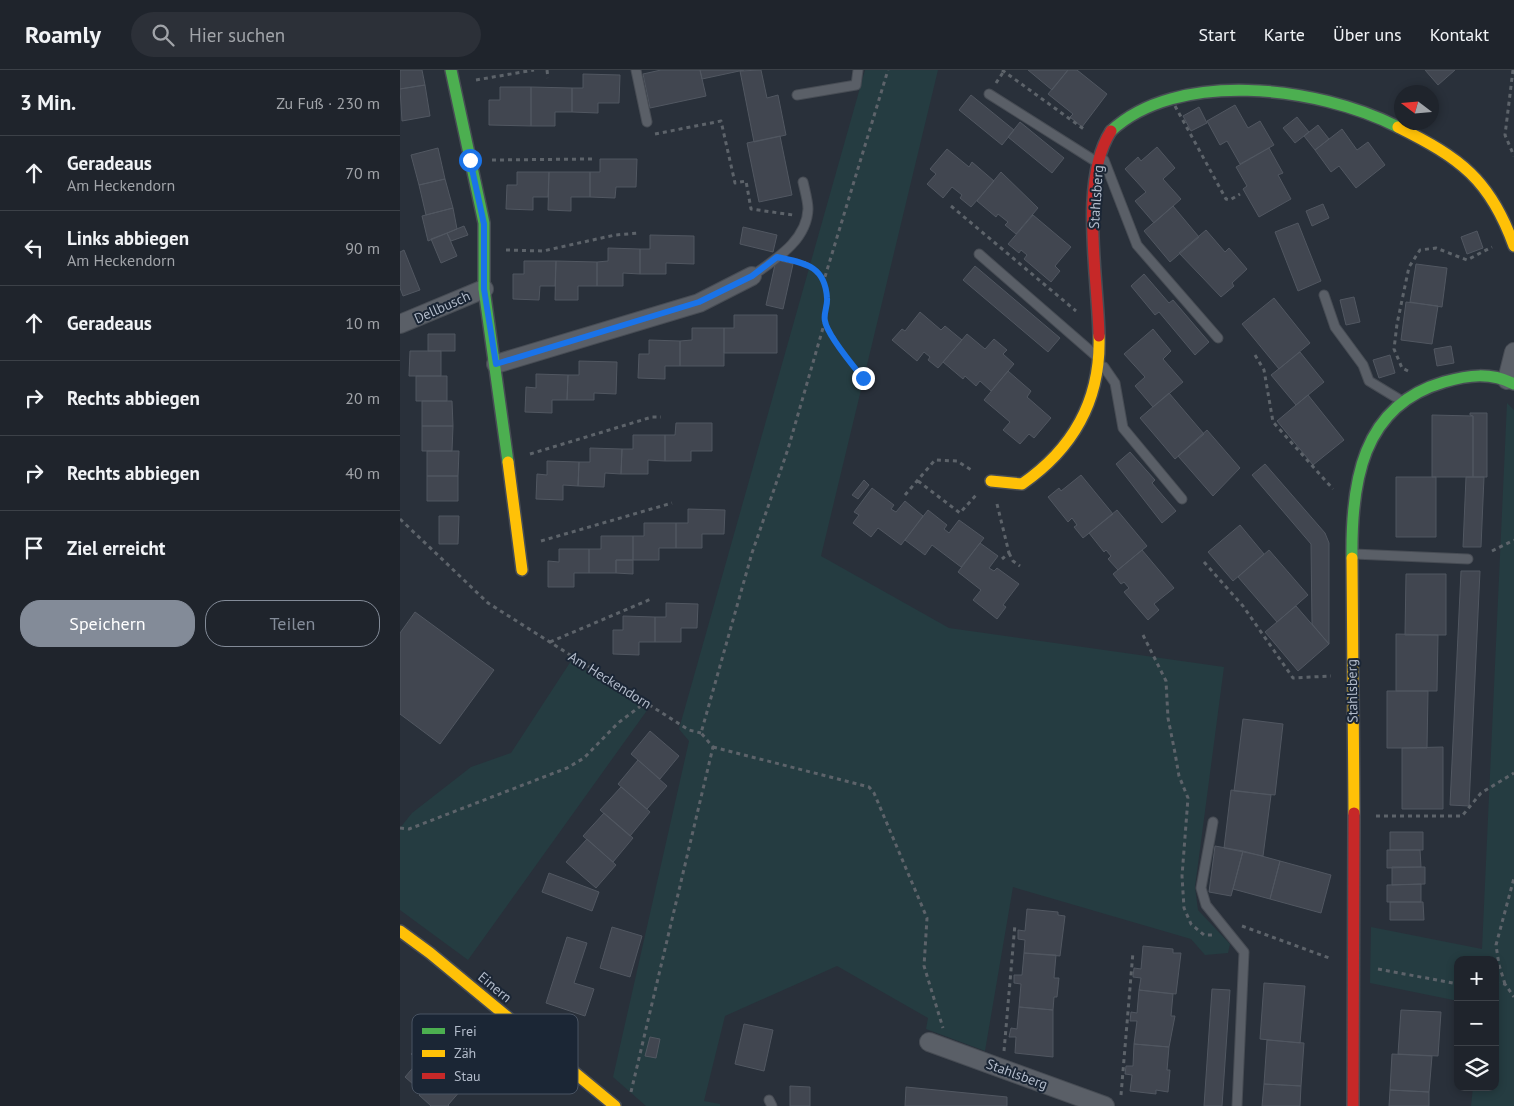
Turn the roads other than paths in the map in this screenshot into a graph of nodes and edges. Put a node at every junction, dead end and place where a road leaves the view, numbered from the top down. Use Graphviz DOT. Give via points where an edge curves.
graph roads {
  1 [pos="451,70"];
  2 [pos="636,70"];
  3 [pos="858,70"];
  4 [pos="1230,79"];
  5 [pos="989,94"];
  6 [pos="797,95"];
  7 [pos="1144,97"];
  8 [pos="647,122"];
  9 [pos="1102,147"];
  10 [pos="1098,162"];
  11 [pos="803,182"];
  12 [pos="1513,242"];
  13 [pos="979,254"];
  14 [pos="752,276"];
  15 [pos="484,289"];
  16 [pos="1324,295"];
  17 [pos="400,324"];
  18 [pos="1218,338"];
  19 [pos="1514,352"];
  20 [pos="1099,358"];
  21 [pos="496,364"];
  22 [pos="1510,382"];
  23 [pos="1402,401"];
  24 [pos="991,481"];
  25 [pos="1182,499"];
  26 [pos="1352,554"];
  27 [pos="1468,558"];
  28 [pos="522,570"];
  29 [pos="1214,822"];
  30 [pos="400,932"];
  31 [pos="500,1014"];
  32 [pos="929,1042"];
  33 [pos="578,1076"];
  34 [pos="615,1106"];
  35 [pos="1105,1106"];
  36 [pos="1237,1106"];
  37 [pos="1353,1106"];
  1 -- 15 [label="street" via="484,224"];
  2 -- 8 [label="lane"];
  3 -- 6 [label="lane" via="856,84"];
  4 -- 12 [label="street" via="1313,93 1389,122 1454,157 1476,175 1501,209"];
  5 -- 10 [label="lane"];
  7 -- 9 [label="street, Stahlsberg" via="1137,100 1116,124"];
  9 -- 10 [label="street, Stahlsberg"];
  9 -- 18 [label="lane" via="1137,245"];
  10 -- 20 [label="street, Stahlsberg" via="1094,194 1094,257"];
  11 -- 14 [label="lane" via="808,209 803,228 789,248"];
  13 -- 20 [label="lane"];
  14 -- 21 [label="street" via="699,302"];
  15 -- 17 [label="street, Dellbusch"];
  15 -- 21 [label="street"];
  16 -- 23 [label="lane" via="1335,327 1363,365 1369,380"];
  19 -- 22 [label="street, Stahlsberg"];
  20 -- 24 [label="street, Stahlsberg" via="1093,394 1080,425 1059,455 1022,484"];
  20 -- 25 [label="lane" via="1115,383 1123,428"];
  21 -- 28 [label="street"];
  22 -- 23 [label="street, Stahlsberg" via="1486,375 1436,384"];
  23 -- 26 [label="street, Stahlsberg" via="1374,433 1363,457 1355,484"];
  26 -- 27 [label="lane"];
  26 -- 37 [label="street, Stahlsberg" via="1356,965"];
  29 -- 36 [label="lane" via="1202,888 1206,905 1244,952"];
  30 -- 31 [label="street, Einern"];
  32 -- 35 [label="street, Stahlsberg"];
  33 -- 34 [label="street, Einern"];
}
